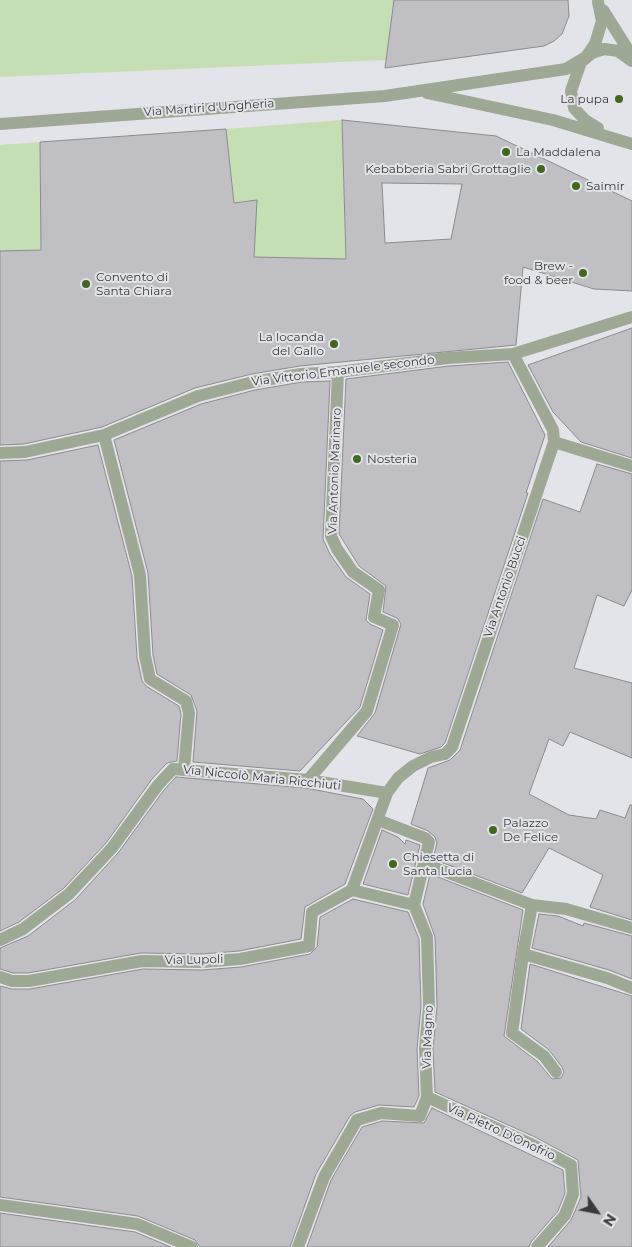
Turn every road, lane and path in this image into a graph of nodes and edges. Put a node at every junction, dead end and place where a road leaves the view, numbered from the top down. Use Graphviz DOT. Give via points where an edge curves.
graph roads {
  1 [pos="597,1"];
  2 [pos="632,56"];
  3 [pos="586,57"];
  4 [pos="632,60"];
  5 [pos="418,91"];
  6 [pos="0,124"];
  7 [pos="613,137"];
  8 [pos="632,144"];
  9 [pos="632,317"];
  10 [pos="513,354"];
  11 [pos="338,372"];
  12 [pos="104,435"];
  13 [pos="554,442"];
  14 [pos="0,453"];
  15 [pos="632,466"];
  16 [pos="184,769"];
  17 [pos="308,780"];
  18 [pos="387,793"];
  19 [pos="378,820"];
  20 [pos="425,864"];
  21 [pos="352,890"];
  22 [pos="414,905"];
  23 [pos="532,906"];
  24 [pos="632,928"];
  25 [pos="0,940"];
  26 [pos="523,954"];
  27 [pos="0,977"];
  28 [pos="632,988"];
  29 [pos="556,1072"];
  30 [pos="427,1097"];
  31 [pos="0,1205"];
  32 [pos="192,1247"];
  33 [pos="298,1247"];
  34 [pos="537,1247"];
  1 -- 2 [label="street"];
  1 -- 3 [label="street" via="602,21 595,44"];
  3 -- 4 [label="street, Via Martiri d'Ungheria" via="604,49 618,51"];
  3 -- 5 [label="street, Via Martiri d'Ungheria" via="566,69"];
  3 -- 7 [label="street" via="571,91 574,108 585,120"];
  5 -- 6 [label="street, Via Martiri d'Ungheria"];
  5 -- 7 [label="street, Via Martiri d'Ungheria" via="553,120"];
  7 -- 8 [label="street, Via Martiri d'Ungheria"];
  9 -- 10 [label="street, Via Vittorio Emanuele secondo"];
  10 -- 11 [label="street, Via Vittorio Emanuele secondo" via="448,358"];
  10 -- 13 [label="street" via="553,430"];
  11 -- 12 [label="street, Via Vittorio Emanuele secondo" via="253,382 198,396"];
  11 -- 17 [label="street, Via Antonio Marinaro" via="331,536 353,572 379,590 374,617 394,625 367,711"];
  12 -- 14 [label="street, Via Vittorio Emanuele secondo" via="25,452"];
  12 -- 16 [label="street" via="140,575 145,656 150,679 186,701 189,714"];
  13 -- 15 [label="street"];
  13 -- 18 [label="street, Via Antonio Bucci" via="452,747 445,754 413,766"];
  16 -- 17 [label="street, Via Niccolò Maria Ricchiuti"];
  16 -- 25 [label="street, Via Niccolò Maria Ricchiuti" via="173,770 158,785 112,848 69,894 23,929"];
  17 -- 18 [label="street, Via Niccolò Maria Ricchiuti"];
  18 -- 19 [label="street"];
  19 -- 20 [label="street" via="425,838 428,842"];
  19 -- 21 [label="street"];
  20 -- 22 [label="street"];
  20 -- 23 [label="street"];
  21 -- 22 [label="street"];
  21 -- 27 [label="street, Via Lupoli" via="312,912 309,946 230,960 142,960 30,981"];
  22 -- 30 [label="street, Via Magno" via="427,936"];
  23 -- 24 [label="street" via="566,909"];
  23 -- 26 [label="street"];
  26 -- 28 [label="street"];
  26 -- 29 [label="street" via="512,1033 544,1056"];
  30 -- 33 [label="street" via="420,1116 381,1113 357,1120 324,1178"];
  30 -- 34 [label="street, Via Pietro D'Onofrio" via="571,1165 573,1194 565,1215"];
  31 -- 32 [label="street" via="137,1224"];
}
